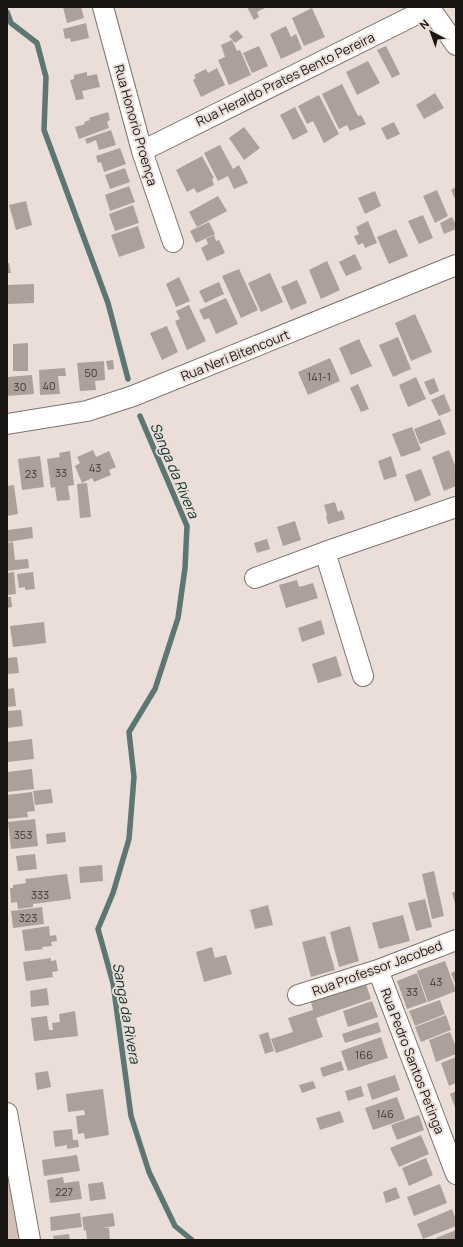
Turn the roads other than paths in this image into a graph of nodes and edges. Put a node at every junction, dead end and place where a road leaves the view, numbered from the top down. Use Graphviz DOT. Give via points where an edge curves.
graph roads {
  1 [pos="103,7"];
  2 [pos="429,7"];
  3 [pos="456,45"];
  4 [pos="142,151"];
  5 [pos="173,242"];
  6 [pos="456,265"];
  7 [pos="7,424"];
  8 [pos="456,507"];
  9 [pos="324,552"];
  10 [pos="255,578"];
  11 [pos="363,676"];
  12 [pos="456,940"];
  13 [pos="378,970"];
  14 [pos="298,995"];
  15 [pos="7,1113"];
  16 [pos="456,1174"];
  17 [pos="30,1240"];
  1 -- 4 [label="street, Rua Honorio Proença"];
  2 -- 3 [label="street"];
  2 -- 4 [label="street, Rua Heraldo Prates Bento Pereira"];
  4 -- 5 [label="street, Rua Honorio Proença"];
  6 -- 7 [label="street, Rua Neri Bitencourt" via="133,396 87,411"];
  8 -- 9 [label="street"];
  9 -- 10 [label="street"];
  9 -- 11 [label="street"];
  12 -- 13 [label="street, Rua Professor Jacobed"];
  13 -- 14 [label="street, Rua Professor Jacobed"];
  13 -- 16 [label="street, Rua Pedro Santos Petinga"];
  15 -- 17 [label="street"];
}
